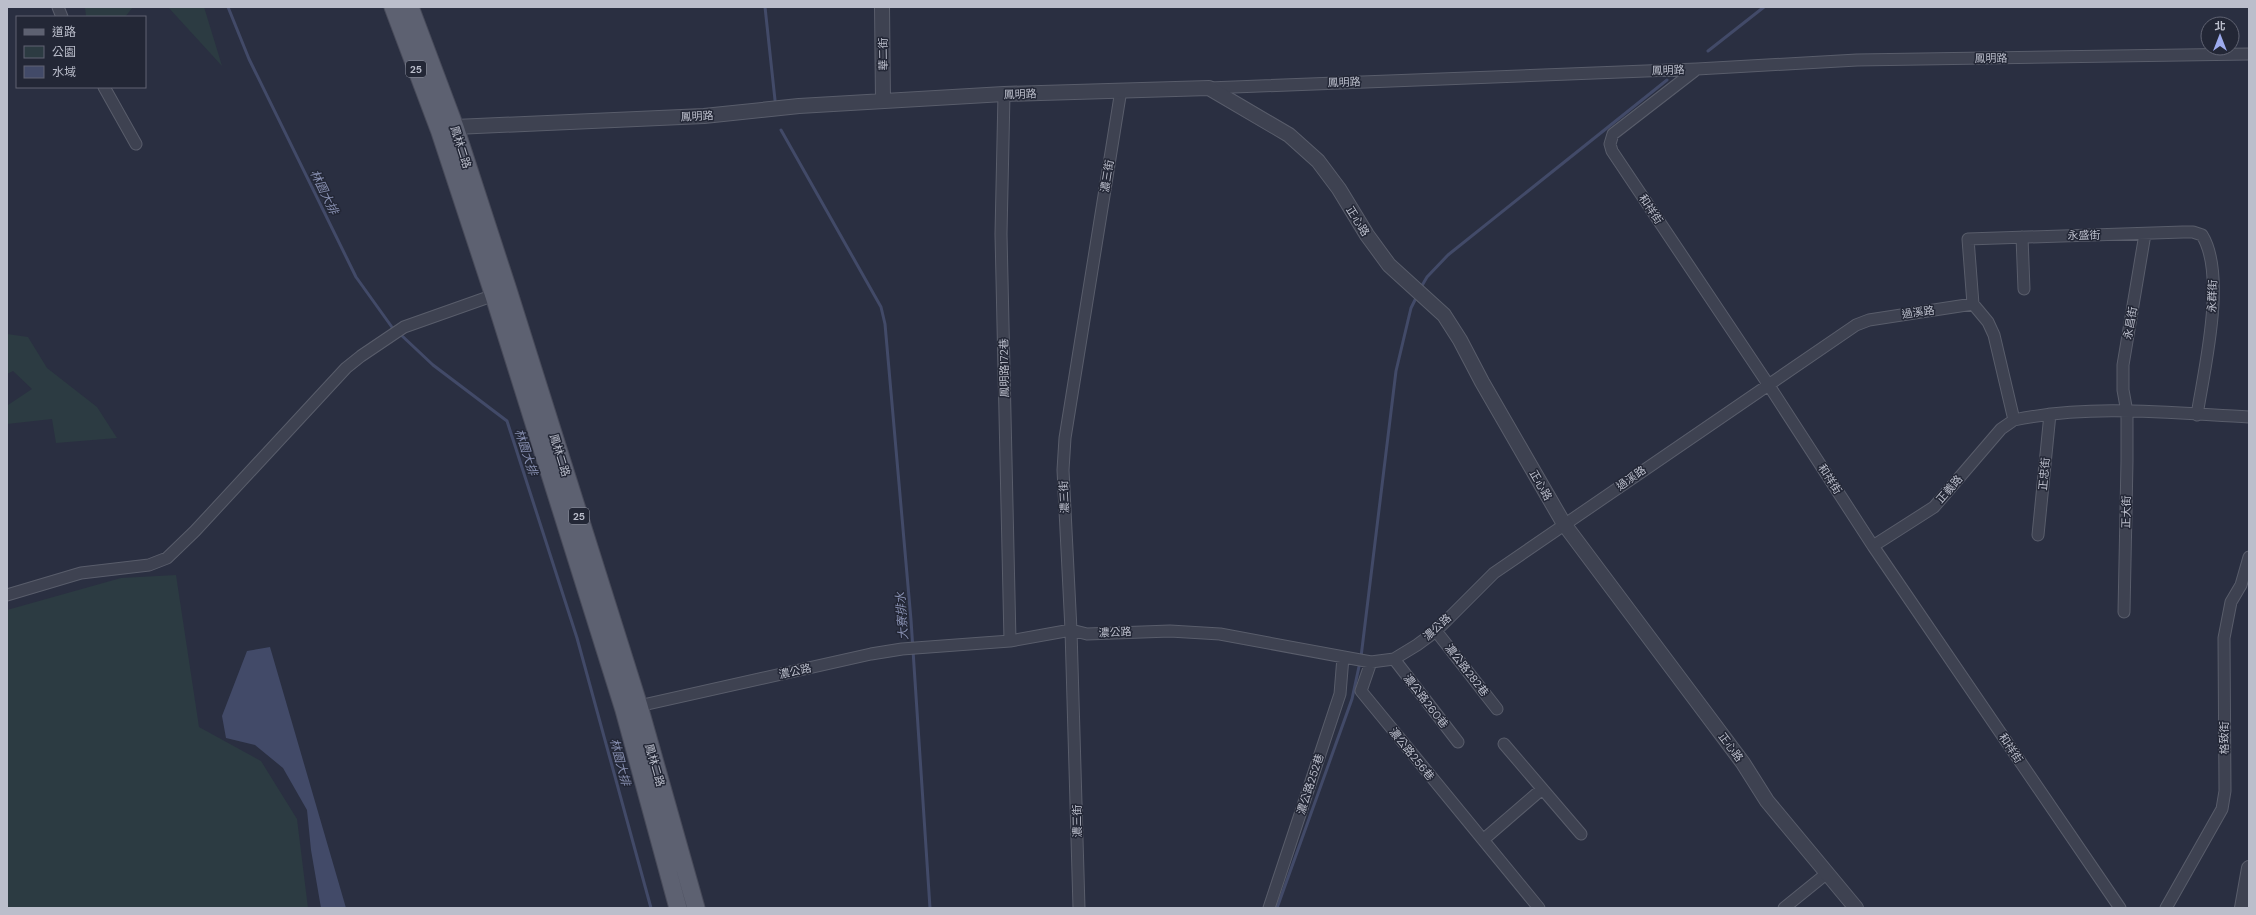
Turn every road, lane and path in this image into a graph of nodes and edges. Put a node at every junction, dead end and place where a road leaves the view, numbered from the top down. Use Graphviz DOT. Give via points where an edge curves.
graph roads {
  1 [pos="392,7"];
  2 [pos="410,7"];
  3 [pos="882,7"];
  4 [pos="2249,54"];
  5 [pos="1697,69"];
  6 [pos="105,88"];
  7 [pos="1209,88"];
  8 [pos="1121,90"];
  9 [pos="1004,94"];
  10 [pos="884,101"];
  11 [pos="448,129"];
  12 [pos="136,144"];
  13 [pos="2145,234"];
  14 [pos="2022,237"];
  15 [pos="2024,289"];
  16 [pos="501,293"];
  17 [pos="1973,304"];
  18 [pos="1768,384"];
  19 [pos="2127,412"];
  20 [pos="2050,414"];
  21 [pos="2197,415"];
  22 [pos="2249,417"];
  23 [pos="2014,420"];
  24 [pos="1564,524"];
  25 [pos="2038,534"];
  26 [pos="1873,546"];
  27 [pos="2249,557"];
  28 [pos="7,595"];
  29 [pos="2124,612"];
  30 [pos="1071,630"];
  31 [pos="1436,631"];
  32 [pos="1010,641"];
  33 [pos="1343,657"];
  34 [pos="1394,659"];
  35 [pos="1364,661"];
  36 [pos="631,708"];
  37 [pos="1497,709"];
  38 [pos="1458,742"];
  39 [pos="1504,744"];
  40 [pos="1542,789"];
  41 [pos="1581,834"];
  42 [pos="1483,840"];
  43 [pos="2249,868"];
  44 [pos="1826,874"];
  45 [pos="678,908"];
  46 [pos="696,908"];
  47 [pos="1079,908"];
  48 [pos="1269,908"];
  49 [pos="1539,908"];
  50 [pos="1784,908"];
  51 [pos="1856,908"];
  52 [pos="2120,908"];
  53 [pos="2166,908"];
  54 [pos="2242,908"];
  1 -- 11 [label="main road, 鳳林二路 / 25"];
  2 -- 11 [label="main road, 鳳林二路 / 25"];
  3 -- 10 [label="street, 華二街"];
  4 -- 5 [label="street, 鳳明路" via="1857,60"];
  5 -- 7 [label="street, 鳳明路"];
  5 -- 18 [label="street, 和祥街" via="1613,134 1610,144 1612,151"];
  6 -- 12 [label="street"];
  7 -- 8 [label="street, 鳳明路"];
  7 -- 24 [label="street, 正心路" via="1289,135 1318,161 1389,265 1444,315"];
  8 -- 9 [label="street, 鳳明路"];
  8 -- 30 [label="street, 濃三街" via="1065,438 1063,470"];
  9 -- 10 [label="street, 鳳明路"];
  9 -- 32 [label="street, 鳳明路172巷" via="1001,234"];
  10 -- 11 [label="street, 鳳明路" via="799,106 704,116"];
  11 -- 16 [label="main road, 鳳林二路 / 25"];
  13 -- 14 [label="street, 永盛街"];
  13 -- 19 [label="street, 永昌街" via="2123,365 2123,390"];
  13 -- 21 [label="street, 永群街" via="2183,232 2202,235 2211,258 2213,280 2210,340"];
  14 -- 15 [label="street"];
  14 -- 17 [label="street, 永盛街" via="1968,239"];
  16 -- 28 [label="street" via="404,327 346,368 167,558 149,565 81,573"];
  16 -- 36 [label="main road, 鳳林二路 / 25"];
  17 -- 18 [label="street, 過溪路" via="1869,320 1856,325"];
  17 -- 23 [label="street" via="1988,322 1994,335"];
  18 -- 24 [label="street, 過溪路"];
  18 -- 26 [label="street, 和祥街"];
  19 -- 20 [label="street"];
  19 -- 21 [label="street"];
  19 -- 29 [label="street, 正大街"];
  20 -- 23 [label="street"];
  20 -- 25 [label="street, 正忠街"];
  21 -- 22 [label="street"];
  23 -- 26 [label="street, 正義路" via="2000,429 1934,507"];
  24 -- 31 [label="street, 濃公路" via="1494,573"];
  24 -- 44 [label="street, 正心路" via="1743,763 1767,801"];
  26 -- 52 [label="street, 和祥街"];
  27 -- 53 [label="street, 格致街" via="2240,585 2231,602 2224,638 2222,809"];
  30 -- 32 [label="street, 濃公路"];
  30 -- 33 [label="street, 濃公路" via="1087,634 1198,632"];
  30 -- 47 [label="street, 濃三街"];
  31 -- 34 [label="street, 濃公路"];
  31 -- 37 [label="street, 濃公路282巷"];
  32 -- 36 [label="street, 濃公路" via="902,649 871,654"];
  33 -- 35 [label="street, 濃公路"];
  33 -- 48 [label="street, 濃公路252巷" via="1340,694"];
  34 -- 35 [label="street, 濃公路"];
  34 -- 38 [label="street, 濃公路260巷"];
  35 -- 42 [label="street, 濃公路256巷" via="1361,691"];
  36 -- 45 [label="main road, 鳳林二路 / 25"];
  36 -- 46 [label="main road, 鳳林二路 / 25"];
  39 -- 40 [label="street"];
  40 -- 41 [label="street"];
  40 -- 42 [label="street"];
  42 -- 49 [label="street, 濃公路256巷"];
  43 -- 54 [label="street"];
  44 -- 50 [label="street"];
  44 -- 51 [label="street, 正心路"];
}
